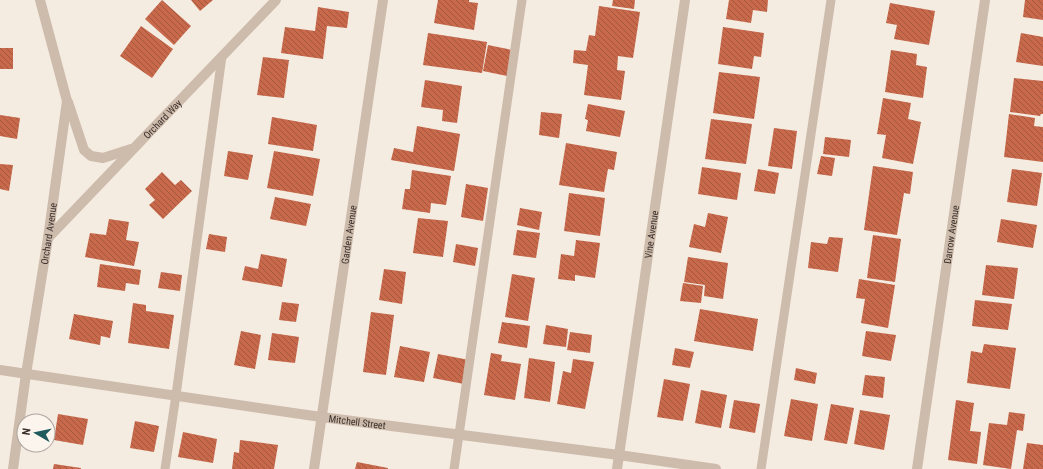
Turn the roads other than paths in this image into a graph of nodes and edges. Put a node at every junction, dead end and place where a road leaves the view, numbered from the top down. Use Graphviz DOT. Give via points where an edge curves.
graph roads {
  1 [pos="40,0"];
  2 [pos="276,0"];
  3 [pos="383,0"];
  4 [pos="522,0"];
  5 [pos="685,0"];
  6 [pos="831,0"];
  7 [pos="985,0"];
  8 [pos="222,56"];
  9 [pos="67,101"];
  10 [pos="133,148"];
  11 [pos="48,238"];
  12 [pos="0,370"];
  13 [pos="26,374"];
  14 [pos="176,395"];
  15 [pos="321,417"];
  16 [pos="459,434"];
  17 [pos="619,455"];
  18 [pos="13,469"];
  19 [pos="165,469"];
  20 [pos="314,469"];
  21 [pos="454,469"];
  22 [pos="617,469"];
  23 [pos="716,469"];
  24 [pos="761,469"];
  25 [pos="917,469"];
  1 -- 9 [label="street, Orchard Avenue"];
  2 -- 8 [label="street, Orchard Way"];
  3 -- 15 [label="street, Garden Avenue"];
  4 -- 16 [label="lane"];
  5 -- 17 [label="street, Vine Avenue"];
  6 -- 24 [label="lane"];
  7 -- 25 [label="street, Darrow Avenue"];
  8 -- 10 [label="street, Orchard Way"];
  8 -- 14 [label="lane"];
  9 -- 10 [label="street" via="84,150 92,156 103,158"];
  9 -- 11 [label="street, Orchard Avenue"];
  10 -- 11 [label="street, Orchard Way"];
  11 -- 13 [label="street, Orchard Avenue"];
  12 -- 13 [label="street, Mitchell Street"];
  13 -- 14 [label="street, Mitchell Street"];
  13 -- 18 [label="street, Orchard Avenue"];
  14 -- 15 [label="street, Mitchell Street"];
  14 -- 19 [label="lane"];
  15 -- 16 [label="street, Mitchell Street"];
  15 -- 20 [label="street, Garden Avenue"];
  16 -- 17 [label="street, Mitchell Street"];
  16 -- 21 [label="lane"];
  17 -- 22 [label="street, Vine Avenue"];
  17 -- 23 [label="street, Mitchell Street"];
}
